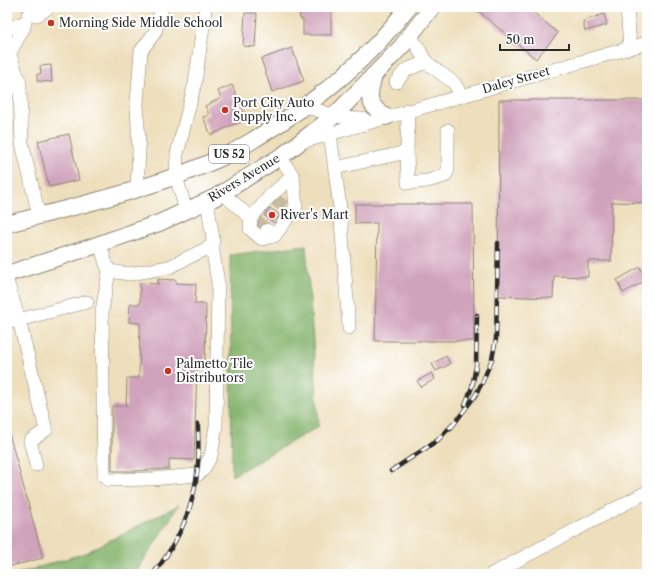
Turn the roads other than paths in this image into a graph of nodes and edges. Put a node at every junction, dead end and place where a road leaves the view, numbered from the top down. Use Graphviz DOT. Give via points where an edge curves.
graph roads {
  1 [pos="49,7"];
  2 [pos="162,7"];
  3 [pos="408,7"];
  4 [pos="432,7"];
  5 [pos="626,7"];
  6 [pos="204,12"];
  7 [pos="29,15"];
  8 [pos="7,29"];
  9 [pos="410,36"];
  10 [pos="647,42"];
  11 [pos="630,47"];
  12 [pos="9,54"];
  13 [pos="426,62"];
  14 [pos="374,75"];
  15 [pos="7,77"];
  16 [pos="396,82"];
  17 [pos="20,92"];
  18 [pos="462,96"];
  19 [pos="306,106"];
  20 [pos="408,110"];
  21 [pos="334,116"];
  22 [pos="386,117"];
  23 [pos="448,130"];
  24 [pos="330,134"];
  25 [pos="298,143"];
  26 [pos="407,152"];
  27 [pos="280,157"];
  28 [pos="335,168"];
  29 [pos="176,176"];
  30 [pos="293,176"];
  31 [pos="137,189"];
  32 [pos="222,192"];
  33 [pos="207,201"];
  34 [pos="186,211"];
  35 [pos="39,216"];
  36 [pos="254,219"];
  37 [pos="7,224"];
  38 [pos="100,244"];
  39 [pos="212,246"];
  40 [pos="109,271"];
  41 [pos="7,274"];
  42 [pos="7,281"];
  43 [pos="87,302"];
  44 [pos="13,322"];
  45 [pos="349,328"];
  46 [pos="36,465"];
  47 [pos="647,492"];
  48 [pos="492,574"];
  1 -- 7 [label="street" via="37,15"];
  2 -- 31 [label="street" via="155,32 141,51 137,103"];
  3 -- 19 [label="main road, US 52" via="363,57"];
  4 -- 9 [label="main road, Rivers Avenue / US 52"];
  5 -- 11 [label="street"];
  6 -- 29 [label="street" via="195,83 177,154"];
  7 -- 8 [label="street"];
  7 -- 12 [label="street"];
  9 -- 13 [label="street"];
  9 -- 14 [label="main road, Rivers Avenue / US 52"];
  10 -- 11 [label="street, Daley Street"];
  11 -- 18 [label="street, Daley Street"];
  12 -- 17 [label="street" via="20,83"];
  13 -- 16 [label="street" via="406,70"];
  13 -- 18 [label="street" via="454,83"];
  14 -- 21 [label="main road, Rivers Avenue / US 52"];
  14 -- 22 [label="main road" via="369,98 372,106"];
  15 -- 17 [label="street"];
  17 -- 35 [label="street" via="22,143"];
  18 -- 20 [label="street, Daley Street"];
  19 -- 21 [label="street, Daley Street"];
  19 -- 29 [label="main road, US 52" via="227,155"];
  20 -- 22 [label="street, Daley Street"];
  20 -- 26 [label="street"];
  21 -- 22 [label="street, Daley Street" via="351,119"];
  21 -- 25 [label="main road, Rivers Avenue / US 52"];
  22 -- 24 [label="street, Daley Street"];
  23 -- 26 [label="street" via="448,170 445,176 408,183"];
  24 -- 25 [label="street, Daley Street"];
  24 -- 28 [label="street"];
  25 -- 27 [label="main road, Rivers Avenue / US 52"];
  26 -- 28 [label="street"];
  27 -- 30 [label="street"];
  27 -- 32 [label="main road, Rivers Avenue / US 52"];
  28 -- 45 [label="street"];
  29 -- 31 [label="main road, US 52"];
  29 -- 34 [label="street"];
  30 -- 36 [label="street"];
  30 -- 36 [label="street" via="296,207 288,210 271,233 262,239 250,229"];
  31 -- 35 [label="main road, US 52"];
  32 -- 33 [label="main road, Rivers Avenue / US 52"];
  32 -- 36 [label="street"];
  33 -- 34 [label="main road, Rivers Avenue / US 52"];
  33 -- 39 [label="street"];
  34 -- 38 [label="main road, Rivers Avenue / US 52"];
  35 -- 37 [label="main road, US 52"];
  38 -- 40 [label="street"];
  38 -- 41 [label="main road, Rivers Avenue / US 52"];
  39 -- 40 [label="street" via="169,267 130,274"];
  39 -- 40 [label="street" via="218,283 216,426 211,456 203,470 197,474 109,480 104,476 102,311"];
  42 -- 44 [label="street"];
  43 -- 44 [label="street"];
  44 -- 46 [label="street" via="46,430 30,441"];
  47 -- 48 [label="street"];
}
